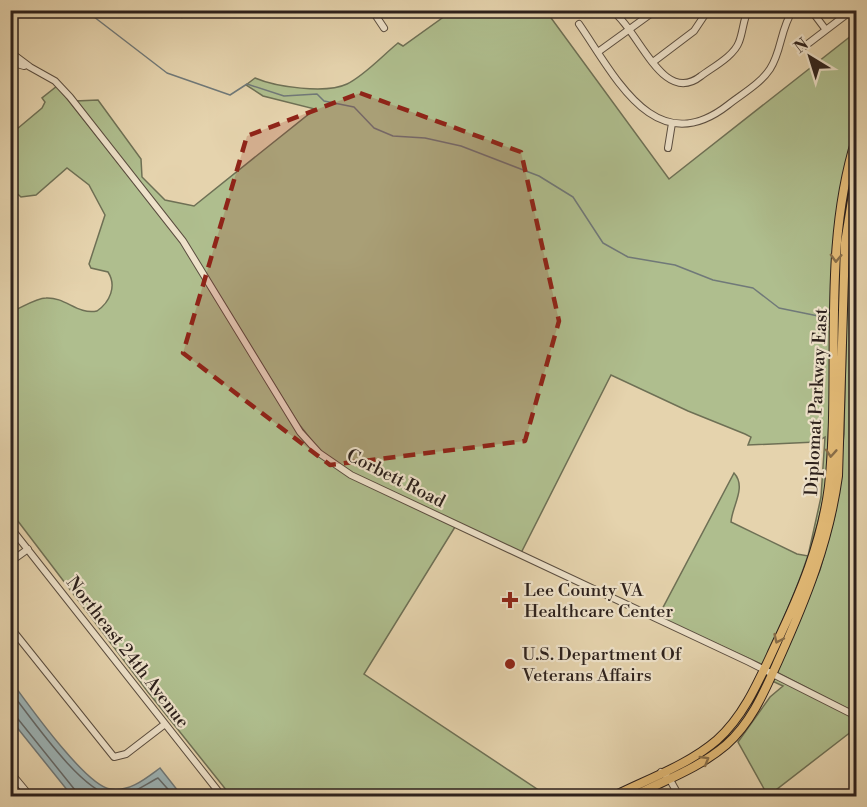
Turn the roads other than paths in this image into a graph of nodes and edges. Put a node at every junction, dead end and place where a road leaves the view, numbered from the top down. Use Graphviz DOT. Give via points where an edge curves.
graph roads {
  1 [pos="372,10"];
  2 [pos="611,10"];
  3 [pos="656,10"];
  4 [pos="708,10"];
  5 [pos="748,10"];
  6 [pos="793,10"];
  7 [pos="811,10"];
  8 [pos="847,14"];
  9 [pos="579,24"];
  10 [pos="384,28"];
  11 [pos="630,29"];
  12 [pos="826,30"];
  13 [pos="805,46"];
  14 [pos="598,51"];
  15 [pos="10,52"];
  16 [pos="10,62"];
  17 [pos="653,62"];
  18 [pos="30,67"];
  19 [pos="672,123"];
  20 [pos="856,139"];
  21 [pos="668,148"];
  22 [pos="856,176"];
  23 [pos="843,226"];
  24 [pos="10,526"];
  25 [pos="28,549"];
  26 [pos="817,556"];
  27 [pos="10,562"];
  28 [pos="10,627"];
  29 [pos="764,669"];
  30 [pos="772,673"];
  31 [pos="856,716"];
  32 [pos="165,724"];
  33 [pos="671,768"];
  34 [pos="10,772"];
  35 [pos="661,772"];
  36 [pos="669,778"];
  37 [pos="30,796"];
  38 [pos="222,796"];
  39 [pos="614,796"];
  40 [pos="634,796"];
  41 [pos="679,796"];
  1 -- 10 [label="street"];
  2 -- 11 [label="street"];
  3 -- 11 [label="street"];
  4 -- 17 [label="street" via="694,31"];
  5 -- 17 [label="street" via="737,47 693,82 672,82"];
  6 -- 19 [label="street" via="774,61 760,80 708,118 688,124"];
  7 -- 12 [label="street"];
  8 -- 12 [label="street"];
  9 -- 14 [label="street"];
  11 -- 14 [label="street"];
  11 -- 17 [label="street"];
  12 -- 13 [label="street"];
  14 -- 19 [label="street" via="638,106 656,119"];
  15 -- 18 [label="street, Corbett Road"];
  16 -- 18 [label="street"];
  18 -- 29 [label="street, Corbett Road" via="56,81 160,209 294,424 324,457 361,480"];
  19 -- 21 [label="street"];
  20 -- 23 [label="main road, Diplomat Parkway East"];
  22 -- 23 [label="main road, Diplomat Parkway East"];
  23 -- 26 [label="main road, Diplomat Parkway East" via="837,431"];
  24 -- 25 [label="street, Northeast 24th Avenue"];
  25 -- 27 [label="street"];
  25 -- 32 [label="street, Northeast 24th Avenue"];
  26 -- 29 [label="main road, Diplomat Parkway East, one-way"];
  26 -- 30 [label="main road, Diplomat Parkway East"];
  28 -- 32 [label="street" via="114,757 126,754"];
  29 -- 30 [label="street, Corbett Road"];
  29 -- 33 [label="main road, Diplomat Parkway East" via="748,702 728,729 702,751"];
  30 -- 31 [label="street, Corbett Road"];
  36 -- 30 [label="main road, Diplomat Parkway East, one-way" via="708,758 733,738 750,716"];
  32 -- 38 [label="street, Northeast 24th Avenue"];
  33 -- 35 [label="main road, Diplomat Parkway East"];
  33 -- 36 [label="street"];
  34 -- 37 [label="street"];
  35 -- 36 [label="street"];
  35 -- 39 [label="main road, Diplomat Parkway East"];
  36 -- 40 [label="main road, Diplomat Parkway East"];
  36 -- 41 [label="street"];
}
